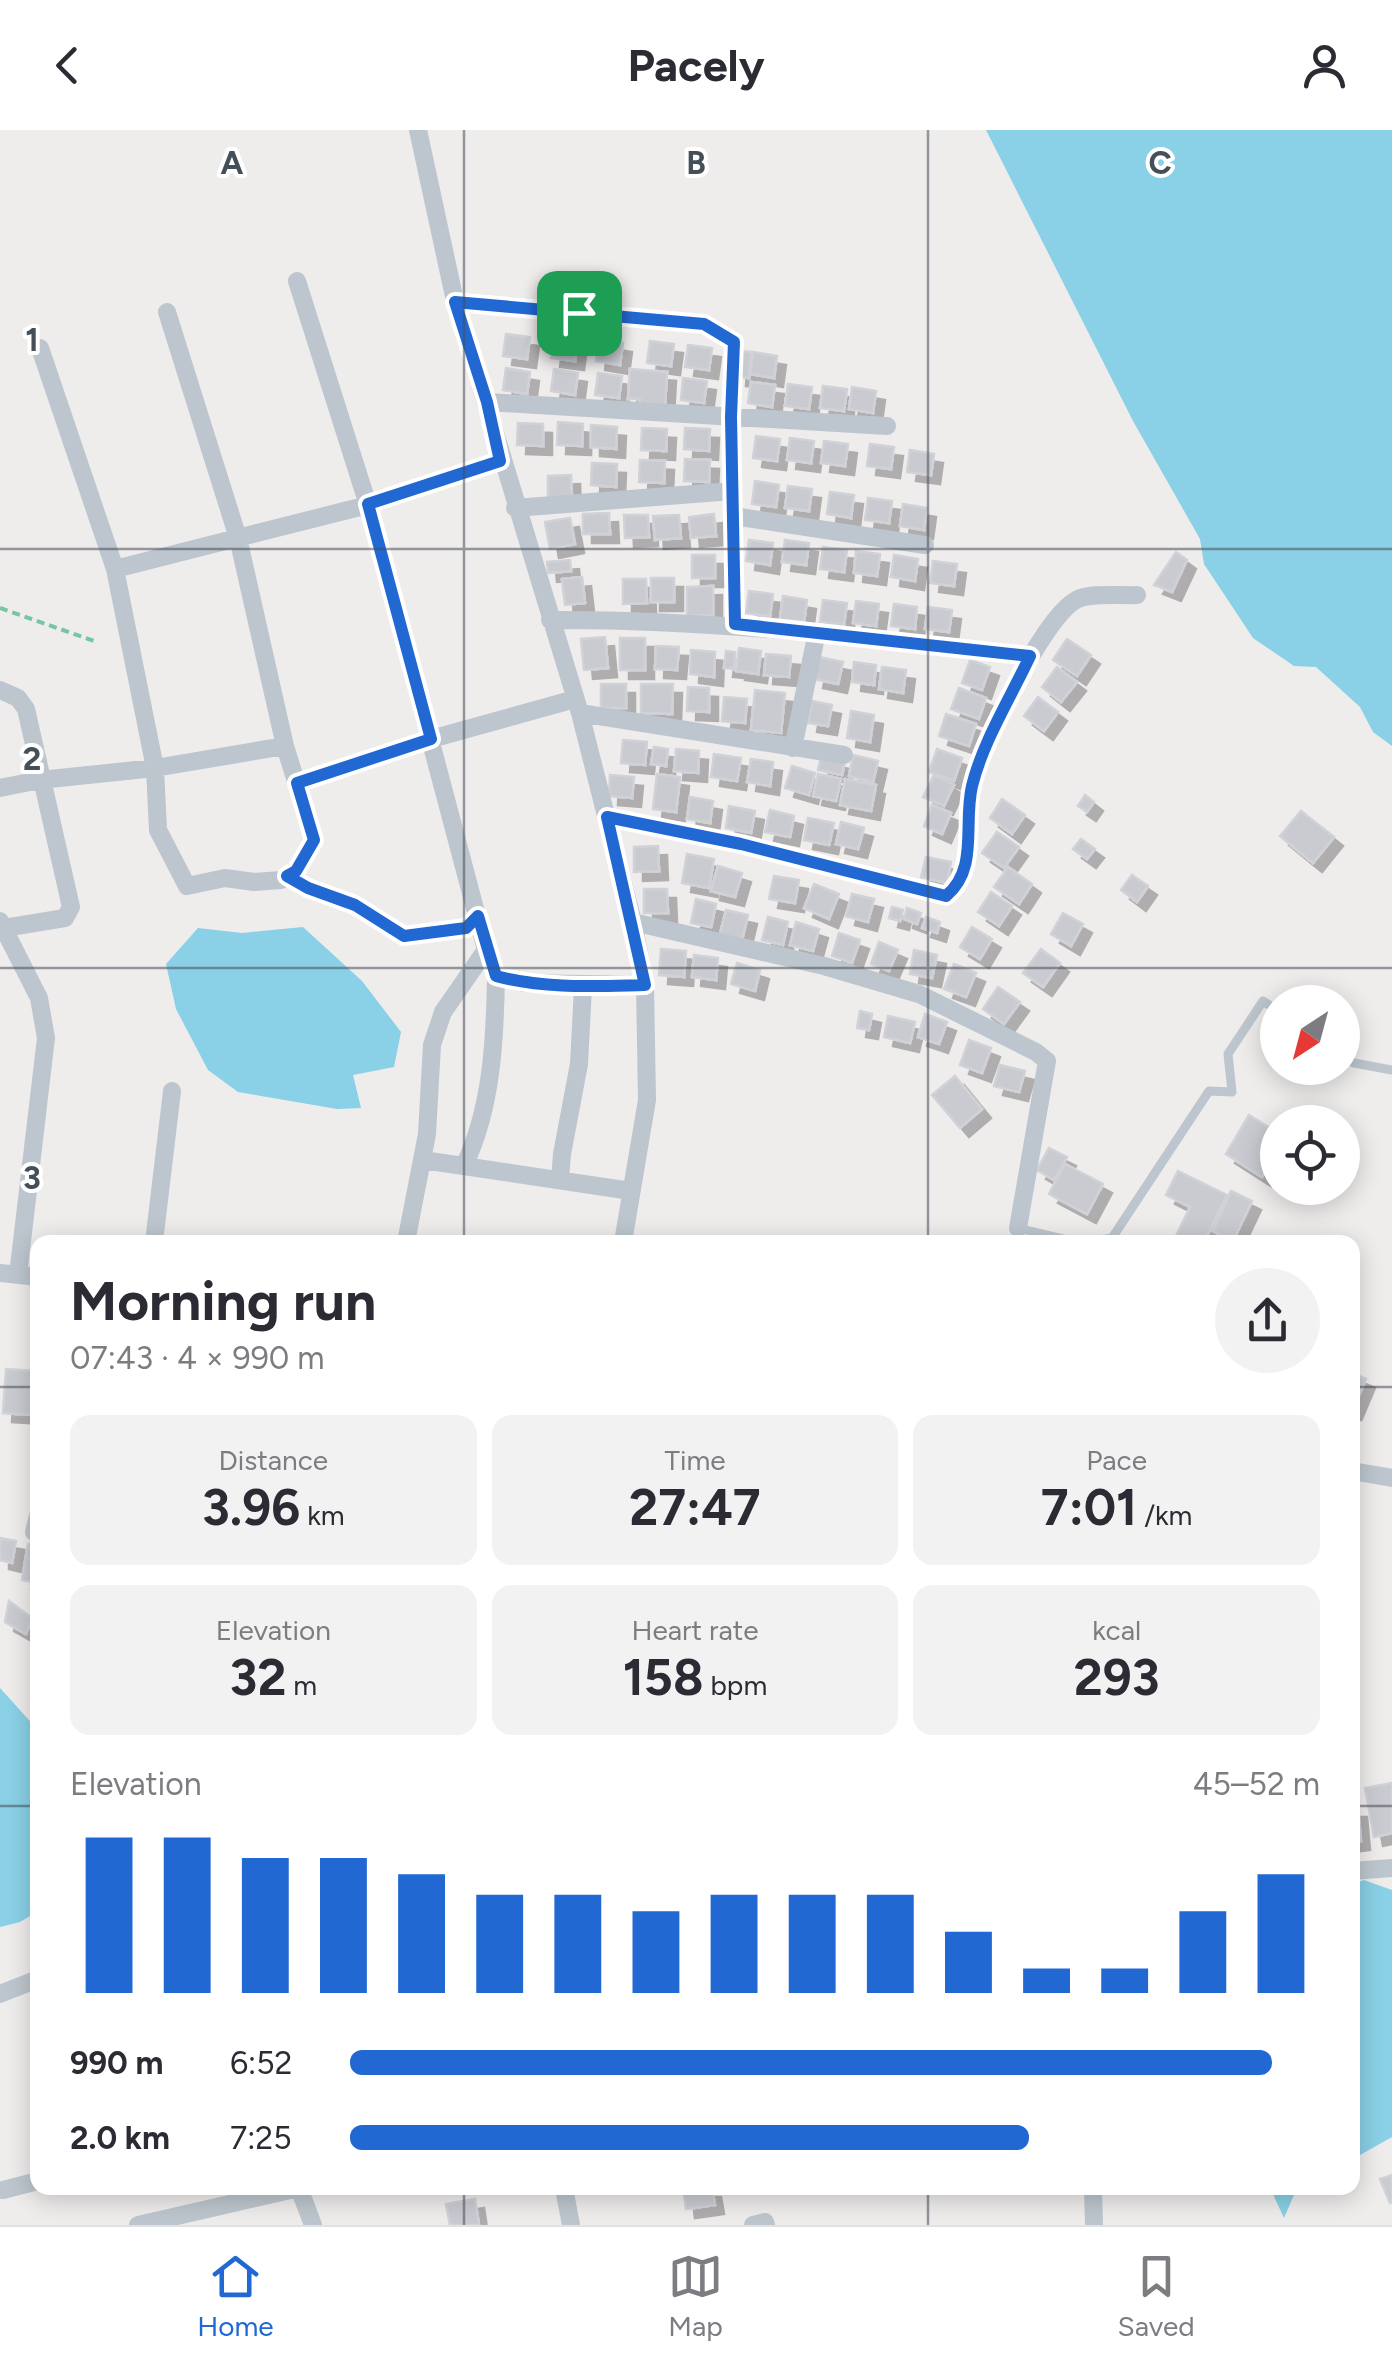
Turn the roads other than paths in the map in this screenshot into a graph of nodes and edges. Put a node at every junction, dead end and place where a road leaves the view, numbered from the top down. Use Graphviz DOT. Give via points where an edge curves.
graph roads {
  1 [pos="418,130"];
  2 [pos="297,281"];
  3 [pos="455,302"];
  4 [pos="167,312"];
  5 [pos="40,348"];
  6 [pos="487,402"];
  7 [pos="731,417"];
  8 [pos="887,426"];
  9 [pos="500,461"];
  10 [pos="732,492"];
  11 [pos="368,504"];
  12 [pos="515,508"];
  13 [pos="733,516"];
  14 [pos="238,538"];
  15 [pos="926,545"];
  16 [pos="114,569"];
  17 [pos="1137,595"];
  18 [pos="550,620"];
  19 [pos="735,624"];
  20 [pos="817,632"];
  21 [pos="1030,656"];
  22 [pos="0,690"];
  23 [pos="577,706"];
  24 [pos="431,739"];
  25 [pos="285,746"];
  26 [pos="793,748"];
  27 [pos="844,755"];
  28 [pos="155,768"];
  29 [pos="40,780"];
  30 [pos="297,783"];
  31 [pos="0,788"];
  32 [pos="607,817"];
  33 [pos="284,878"];
  34 [pos="478,916"];
  35 [pos="632,922"];
  36 [pos="2,925"];
  37 [pos="486,950"];
  38 [pos="496,976"];
  39 [pos="645,985"];
  40 [pos="583,986"];
  41 [pos="1260,1006"];
  42 [pos="1360,1064"];
  43 [pos="1392,1070"];
  44 [pos="172,1091"];
  45 [pos="423,1160"];
  46 [pos="464,1166"];
  47 [pos="560,1178"];
  48 [pos="632,1191"];
  49 [pos="155,1235"];
  50 [pos="407,1235"];
  51 [pos="624,1235"];
  52 [pos="1017,1235"];
  53 [pos="1114,1235"];
  54 [pos="9,1274"];
  55 [pos="1360,1472"];
  56 [pos="1392,1478"];
  57 [pos="1392,1868"];
  58 [pos="1360,1870"];
  59 [pos="30,1982"];
  60 [pos="0,1994"];
  61 [pos="30,2183"];
  62 [pos="3,2190"];
  63 [pos="269,2195"];
  64 [pos="302,2195"];
  65 [pos="565,2195"];
  66 [pos="1093,2195"];
  67 [pos="138,2225"];
  68 [pos="313,2225"];
  69 [pos="570,2225"];
  70 [pos="753,2225"];
  71 [pos="766,2225"];
  72 [pos="1094,2225"];
  1 -- 3 [label="street"];
  2 -- 11 [label="street"];
  3 -- 6 [label="street"];
  3 -- 7 [label="street" via="704,324 734,342"];
  4 -- 14 [label="street"];
  5 -- 16 [label="street"];
  6 -- 7 [label="street"];
  6 -- 9 [label="street"];
  7 -- 8 [label="street"];
  7 -- 10 [label="street"];
  9 -- 11 [label="street"];
  9 -- 12 [label="street"];
  10 -- 12 [label="street"];
  10 -- 13 [label="street"];
  11 -- 14 [label="street"];
  11 -- 24 [label="street"];
  12 -- 18 [label="street"];
  13 -- 15 [label="street"];
  13 -- 19 [label="street"];
  14 -- 16 [label="street"];
  14 -- 25 [label="street"];
  16 -- 28 [label="street"];
  17 -- 21 [label="street" via="1078,598"];
  18 -- 19 [label="street"];
  18 -- 23 [label="street"];
  19 -- 20 [label="street"];
  20 -- 21 [label="street"];
  20 -- 26 [label="street"];
  21 -- 32 [label="street" via="972,786 961,884 946,896"];
  22 -- 29 [label="street" via="26,709"];
  23 -- 24 [label="street"];
  23 -- 26 [label="street"];
  23 -- 32 [label="street"];
  24 -- 30 [label="street"];
  24 -- 34 [label="street"];
  25 -- 28 [label="street"];
  25 -- 30 [label="street"];
  26 -- 27 [label="street"];
  28 -- 29 [label="street"];
  28 -- 33 [label="street" via="158,830 195,884"];
  29 -- 31 [label="street"];
  29 -- 36 [label="street" via="70,911 65,918"];
  30 -- 33 [label="street" via="314,840 296,871"];
  32 -- 35 [label="street"];
  33 -- 34 [label="street" via="355,905 404,936 466,928"];
  34 -- 37 [label="street"];
  35 -- 39 [label="street"];
  35 -- 52 [label="street" via="918,994 1036,1052 1046,1061"];
  36 -- 54 [label="street" via="39,998 46,1038"];
  37 -- 38 [label="street"];
  37 -- 45 [label="street" via="442,1012 432,1045"];
  38 -- 40 [label="street"];
  38 -- 46 [label="street" via="496,1048"];
  39 -- 40 [label="street"];
  39 -- 48 [label="street" via="646,1100"];
  40 -- 47 [label="street" via="579,1064"];
  41 -- 53 [label="lane" via="1228,1054 1232,1092 1208,1090"];
  42 -- 43 [label="lane"];
  44 -- 49 [label="street"];
  45 -- 46 [label="street"];
  45 -- 50 [label="street"];
  46 -- 47 [label="street"];
  47 -- 48 [label="street"];
  48 -- 51 [label="street"];
  55 -- 56 [label="street"];
  57 -- 58 [label="street"];
  59 -- 60 [label="street"];
  61 -- 62 [label="street"];
  63 -- 67 [label="street"];
  64 -- 68 [label="street"];
  65 -- 69 [label="street"];
  66 -- 72 [label="street"];
  70 -- 71 [label="street"];
}
